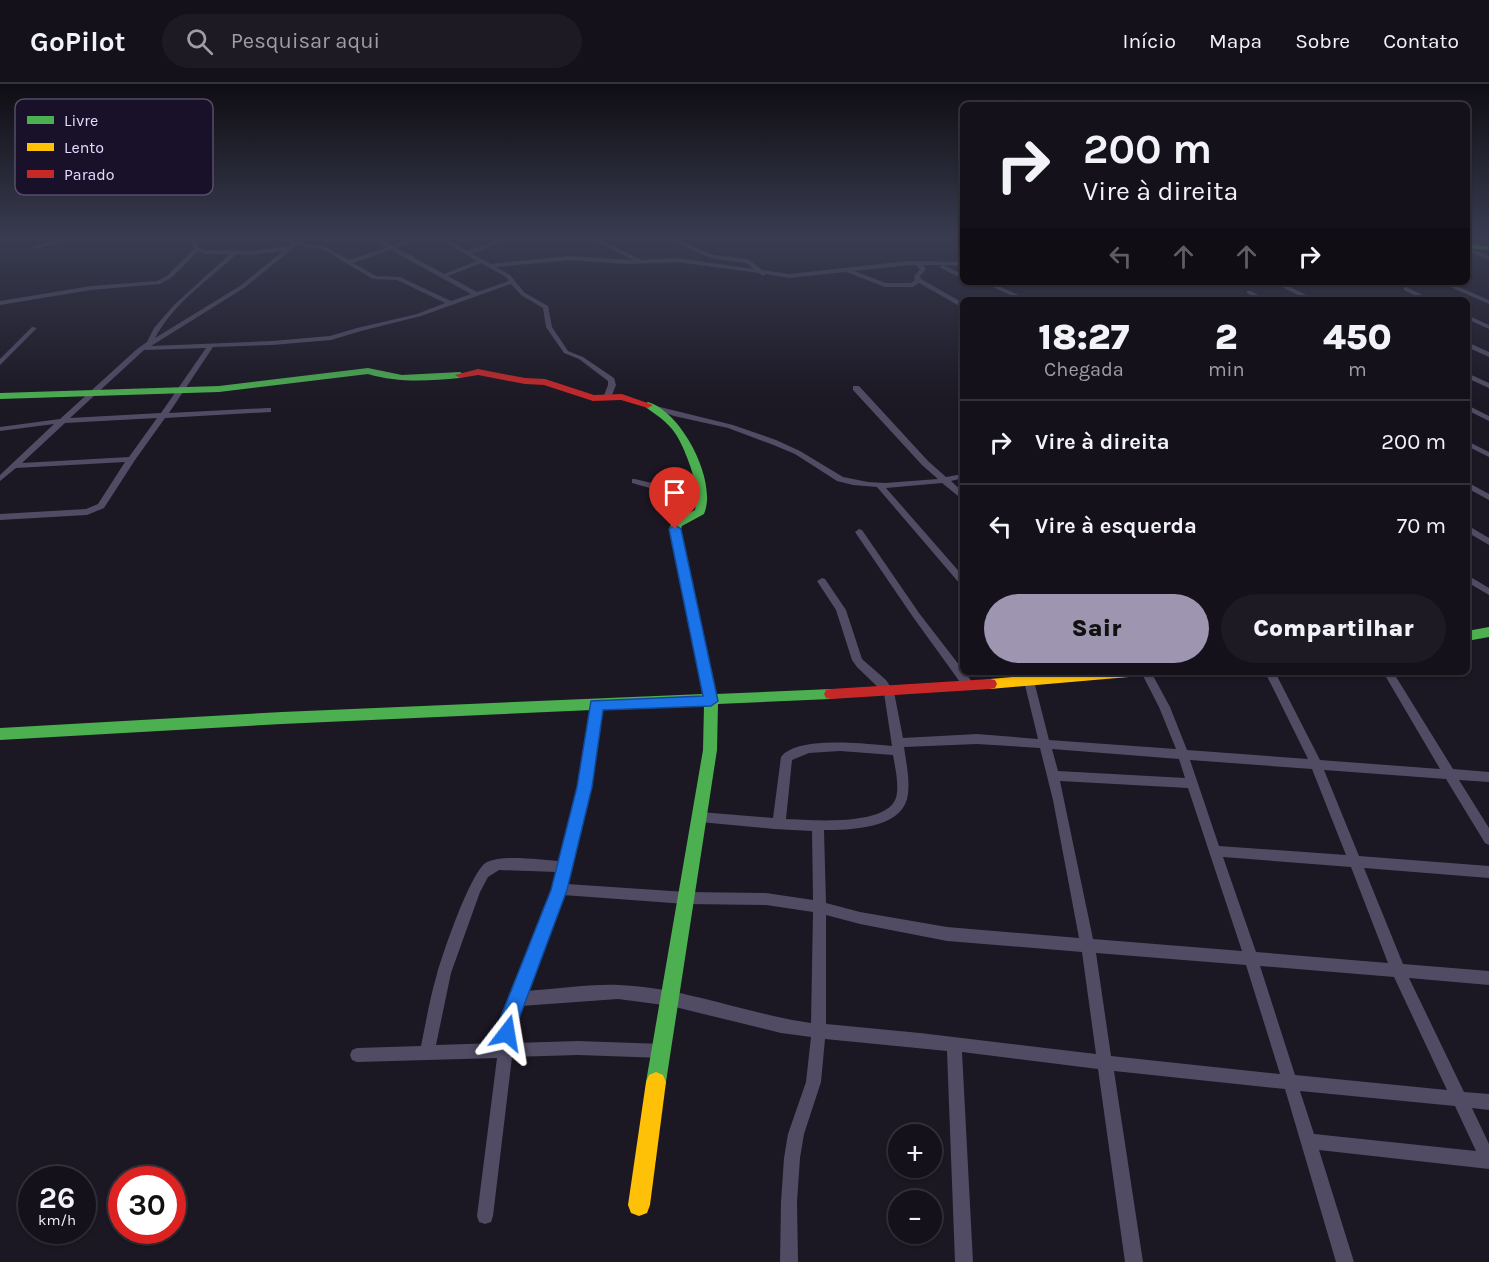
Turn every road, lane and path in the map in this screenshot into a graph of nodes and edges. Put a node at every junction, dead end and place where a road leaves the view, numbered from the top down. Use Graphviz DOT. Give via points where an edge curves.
graph roads {
  1 [pos="55,294"];
  2 [pos="191,294"];
  3 [pos="230,294"];
  4 [pos="431,294"];
  5 [pos="476,294"];
  6 [pos="523,294"];
  7 [pos="942,294"];
  8 [pos="1470,294"];
  9 [pos="1489,302"];
  10 [pos="0,303"];
  11 [pos="451,304"];
  12 [pos="960,304"];
  13 [pos="1470,318"];
  14 [pos="1489,327"];
  15 [pos="34,328"];
  16 [pos="149,343"];
  17 [pos="210,346"];
  18 [pos="1470,346"];
  19 [pos="142,348"];
  20 [pos="1489,355"];
  21 [pos="0,363"];
  22 [pos="1470,376"];
  23 [pos="1489,386"];
  24 [pos="855,388"];
  25 [pos="181,391"];
  26 [pos="91,394"];
  27 [pos="0,396"];
  28 [pos="607,398"];
  29 [pos="656,408"];
  30 [pos="1470,408"];
  31 [pos="268,410"];
  32 [pos="162,416"];
  33 [pos="1489,418"];
  34 [pos="62,421"];
  35 [pos="0,429"];
  36 [pos="1470,445"];
  37 [pos="1489,455"];
  38 [pos="131,459"];
  39 [pos="14,466"];
  40 [pos="960,477"];
  41 [pos="0,479"];
  42 [pos="635,481"];
  43 [pos="945,481"];
  44 [pos="879,484"];
  45 [pos="1470,487"];
  46 [pos="1489,487"];
  47 [pos="1478,491"];
  48 [pos="703,493"];
  49 [pos="960,494"];
  50 [pos="1470,494"];
  51 [pos="1489,497"];
  52 [pos="0,517"];
  53 [pos="1470,530"];
  54 [pos="859,532"];
  55 [pos="1489,542"];
  56 [pos="960,578"];
  57 [pos="822,580"];
  58 [pos="1470,580"];
  59 [pos="1489,592"];
  60 [pos="1489,632"];
  61 [pos="1470,635"];
  62 [pos="960,674"];
  63 [pos="961,675"];
  64 [pos="1050,675"];
  65 [pos="1148,675"];
  66 [pos="1272,675"];
  67 [pos="1390,675"];
  68 [pos="1029,681"];
  69 [pos="969,686"];
  70 [pos="889,692"];
  71 [pos="711,701"];
  72 [pos="596,705"];
  73 [pos="0,734"];
  74 [pos="1046,744"];
  75 [pos="898,747"];
  76 [pos="1181,754"];
  77 [pos="1316,764"];
  78 [pos="1450,774"];
  79 [pos="1053,776"];
  80 [pos="1489,777"];
  81 [pos="1191,783"];
  82 [pos="700,817"];
  83 [pos="779,823"];
  84 [pos="818,825"];
  85 [pos="1489,839"];
  86 [pos="1215,851"];
  87 [pos="1354,862"];
  88 [pos="565,867"];
  89 [pos="1489,872"];
  90 [pos="559,890"];
  91 [pos="687,898"];
  92 [pos="818,907"];
  93 [pos="1088,947"];
  94 [pos="1250,958"];
  95 [pos="1398,970"];
  96 [pos="1489,978"];
  97 [pos="517,999"];
  98 [pos="672,999"];
  99 [pos="818,1031"];
  100 [pos="954,1044"];
  101 [pos="505,1050"];
  102 [pos="427,1051"];
  103 [pos="663,1051"];
  104 [pos="357,1055"];
  105 [pos="1104,1063"];
  106 [pos="1290,1083"];
  107 [pos="1460,1099"];
  108 [pos="1489,1102"];
  109 [pos="1308,1141"];
  110 [pos="1489,1160"];
  111 [pos="639,1205"];
  112 [pos="485,1216"];
  113 [pos="789,1262"];
  114 [pos="964,1262"];
  115 [pos="1134,1262"];
  116 [pos="1345,1262"];
  1 -- 10 [label="street"];
  2 -- 16 [label="street" via="153,333"];
  3 -- 16 [label="street"];
  4 -- 11 [label="street"];
  5 -- 11 [label="street"];
  6 -- 28 [label="street" via="546,307 549,327 566,352 611,380"];
  7 -- 12 [label="street"];
  8 -- 9 [label="street"];
  11 -- 17 [label="street" via="331,338"];
  13 -- 14 [label="street"];
  15 -- 21 [label="street"];
  16 -- 19 [label="street"];
  17 -- 19 [label="street"];
  17 -- 25 [label="street"];
  18 -- 20 [label="street"];
  19 -- 26 [label="street"];
  22 -- 23 [label="street"];
  24 -- 43 [label="street"];
  25 -- 26 [label="street"];
  25 -- 28 [label="street" via="362,372 411,380 478,372 544,382 593,398"];
  25 -- 32 [label="street"];
  26 -- 27 [label="street"];
  26 -- 34 [label="street"];
  28 -- 29 [label="street" via="636,400"];
  29 -- 44 [label="street" via="719,423 768,441 842,480"];
  29 -- 48 [label="street" via="685,440"];
  30 -- 33 [label="street"];
  31 -- 32 [label="street"];
  32 -- 34 [label="street"];
  32 -- 38 [label="street"];
  34 -- 35 [label="street"];
  34 -- 39 [label="street"];
  36 -- 37 [label="street"];
  38 -- 39 [label="street"];
  38 -- 52 [label="street" via="94,511"];
  39 -- 41 [label="street"];
  40 -- 43 [label="street"];
  42 -- 48 [label="street"];
  43 -- 44 [label="street"];
  43 -- 49 [label="street"];
  44 -- 56 [label="street"];
  45 -- 47 [label="street"];
  46 -- 47 [label="street"];
  47 -- 50 [label="street"];
  47 -- 51 [label="street"];
  48 -- 71 [label="street" via="700,512 677,524 675,529"];
  53 -- 55 [label="street"];
  54 -- 62 [label="street"];
  57 -- 70 [label="street" via="840,610 861,667"];
  58 -- 59 [label="street"];
  60 -- 61 [label="street"];
  63 -- 69 [label="street"];
  64 -- 68 [label="street"];
  65 -- 76 [label="street"];
  66 -- 77 [label="street"];
  67 -- 78 [label="street"];
  68 -- 69 [label="street"];
  68 -- 74 [label="street"];
  69 -- 70 [label="street"];
  70 -- 71 [label="street"];
  70 -- 75 [label="street"];
  71 -- 72 [label="street"];
  71 -- 82 [label="street" via="710,750"];
  72 -- 73 [label="street"];
  72 -- 88 [label="street" via="584,787"];
  74 -- 75 [label="street" via="977,739"];
  74 -- 76 [label="street"];
  74 -- 79 [label="street"];
  75 -- 83 [label="street" via="793,752 787,757"];
  75 -- 84 [label="street" via="903,790 899,806 871,822"];
  76 -- 77 [label="street"];
  76 -- 81 [label="street"];
  77 -- 78 [label="street"];
  77 -- 87 [label="street"];
  78 -- 80 [label="street"];
  78 -- 85 [label="street"];
  79 -- 81 [label="street"];
  79 -- 93 [label="street"];
  81 -- 86 [label="street"];
  82 -- 83 [label="street"];
  82 -- 91 [label="street"];
  83 -- 84 [label="street"];
  84 -- 92 [label="street"];
  86 -- 87 [label="street"];
  86 -- 94 [label="street"];
  87 -- 89 [label="street"];
  87 -- 95 [label="street"];
  88 -- 90 [label="street"];
  88 -- 102 [label="street" via="499,864 483,873 444,973"];
  90 -- 91 [label="street"];
  90 -- 97 [label="street"];
  91 -- 92 [label="street" via="766,899"];
  91 -- 98 [label="street"];
  92 -- 93 [label="street" via="947,934"];
  92 -- 99 [label="street"];
  93 -- 94 [label="street"];
  93 -- 105 [label="street"];
  94 -- 95 [label="street"];
  94 -- 106 [label="street"];
  95 -- 96 [label="street"];
  95 -- 107 [label="street"];
  97 -- 98 [label="street" via="618,992"];
  97 -- 101 [label="street"];
  98 -- 99 [label="street" via="781,1026"];
  98 -- 103 [label="street"];
  99 -- 100 [label="street"];
  99 -- 113 [label="street" via="815,1076 794,1140"];
  100 -- 105 [label="street"];
  100 -- 114 [label="street"];
  101 -- 102 [label="street"];
  101 -- 103 [label="street"];
  101 -- 112 [label="street"];
  102 -- 104 [label="street"];
  103 -- 111 [label="street"];
  105 -- 106 [label="street"];
  105 -- 115 [label="street"];
  106 -- 107 [label="street"];
  106 -- 109 [label="street"];
  107 -- 108 [label="street"];
  107 -- 110 [label="street"];
  109 -- 110 [label="street"];
  109 -- 116 [label="street"];
}
